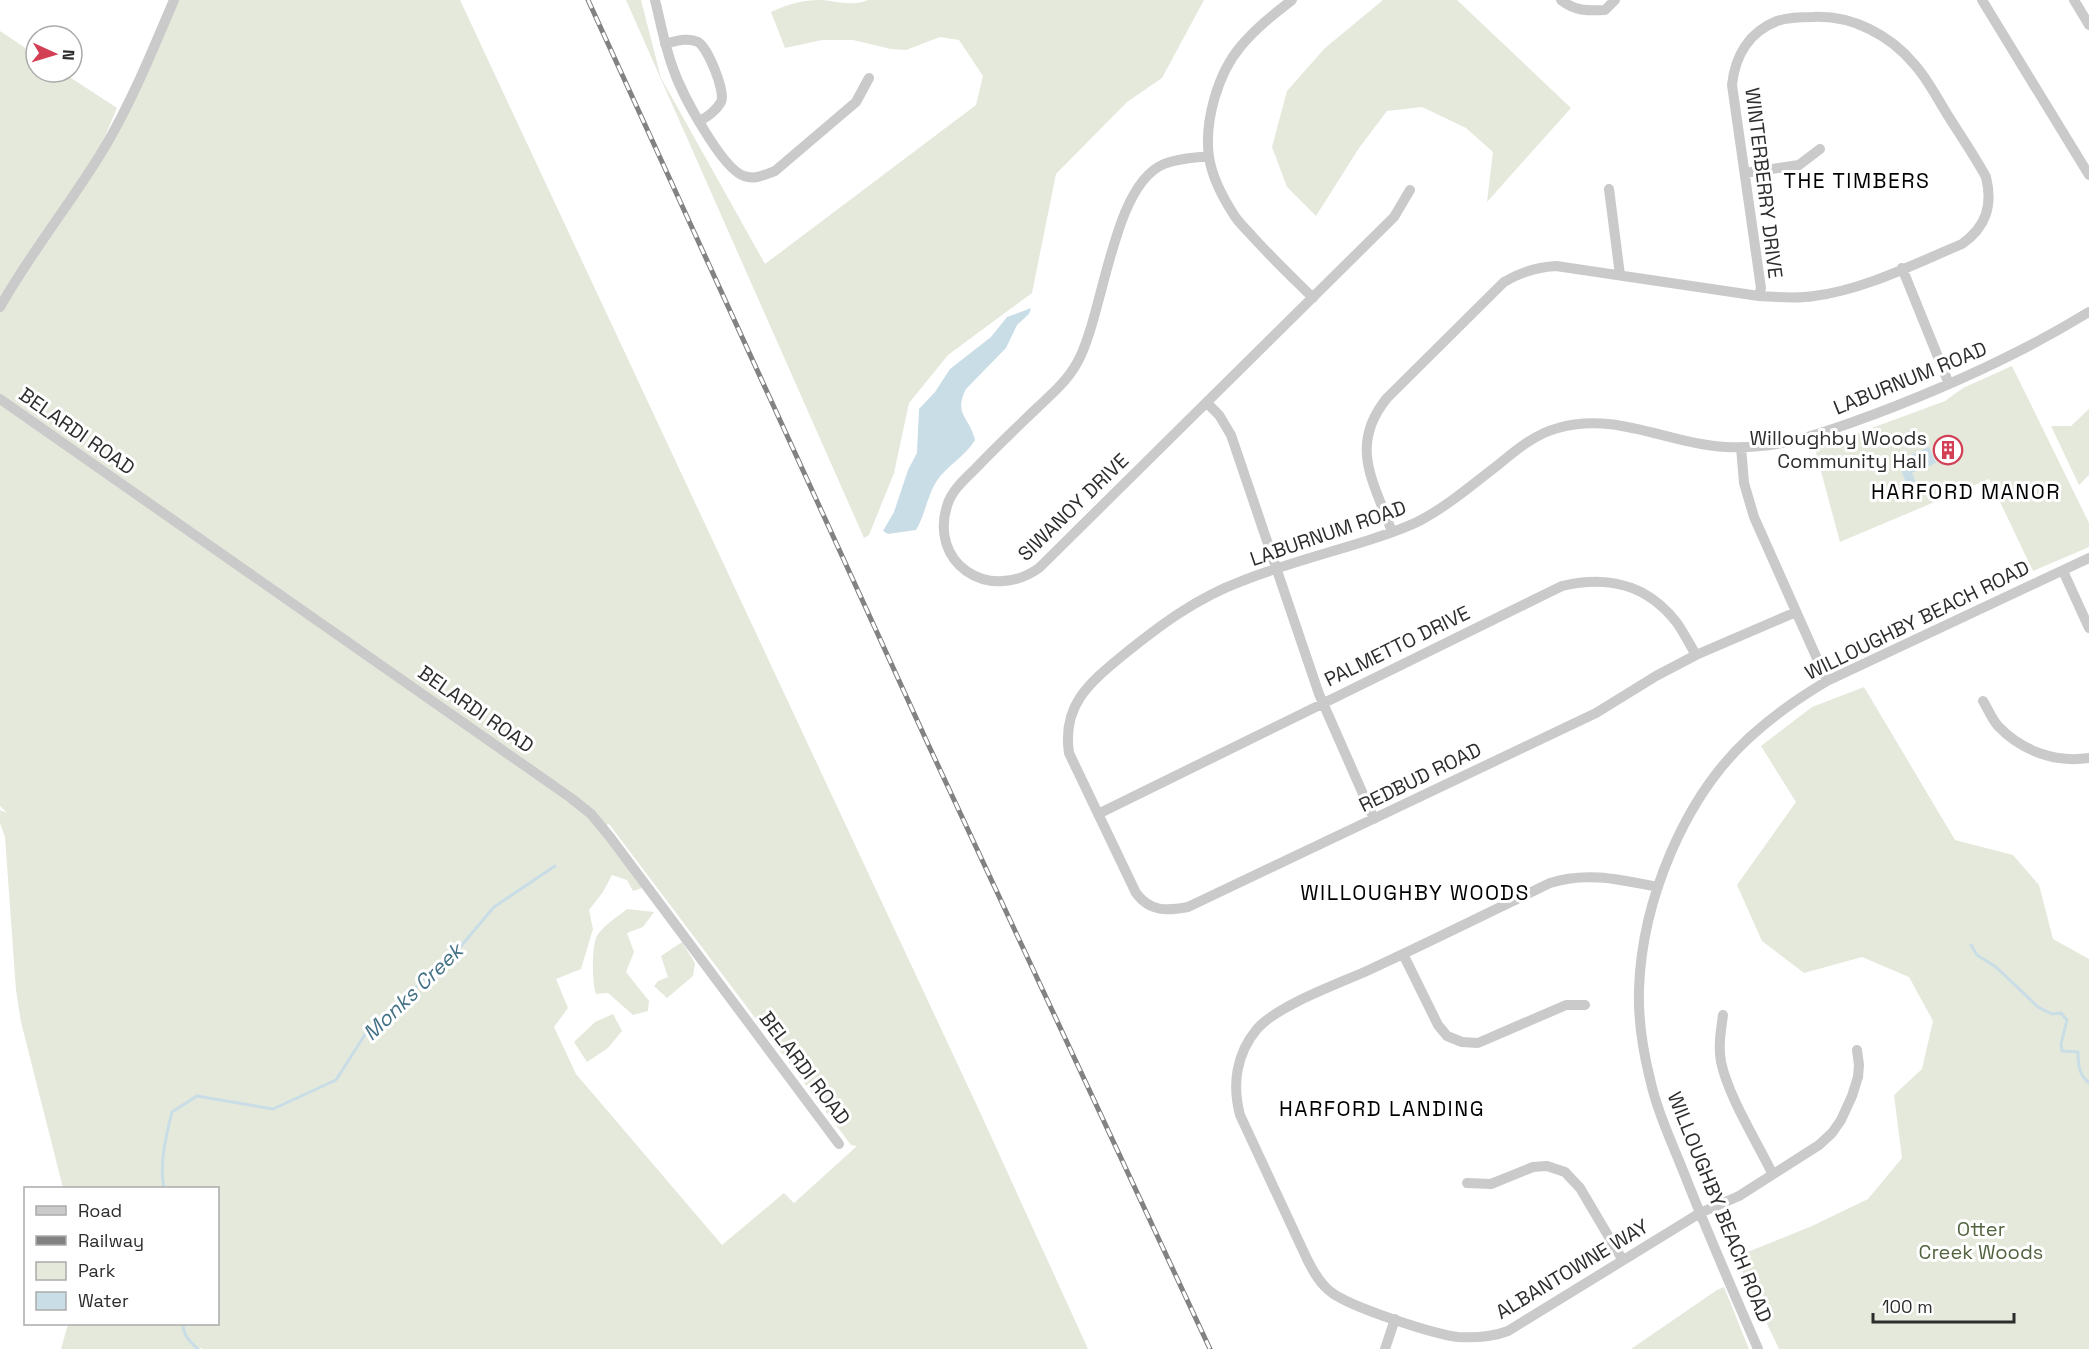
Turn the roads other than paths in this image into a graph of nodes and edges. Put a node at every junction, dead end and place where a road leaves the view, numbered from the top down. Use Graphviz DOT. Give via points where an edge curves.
graph roads {
  1 [pos="174,0"];
  2 [pos="656,0"];
  3 [pos="1292,0"];
  4 [pos="1561,0"];
  5 [pos="1615,0"];
  6 [pos="1982,0"];
  7 [pos="2074,0"];
  8 [pos="2089,25"];
  9 [pos="666,44"];
  10 [pos="869,78"];
  11 [pos="700,121"];
  12 [pos="1820,149"];
  13 [pos="1209,156"];
  14 [pos="1745,173"];
  15 [pos="2089,175"];
  16 [pos="1609,189"];
  17 [pos="1410,190"];
  18 [pos="1902,268"];
  19 [pos="1620,275"];
  20 [pos="1759,296"];
  21 [pos="1312,297"];
  22 [pos="0,307"];
  23 [pos="2089,312"];
  24 [pos="1949,384"];
  25 [pos="0,399"];
  26 [pos="1207,403"];
  27 [pos="1741,447"];
  28 [pos="1392,532"];
  29 [pos="2089,558"];
  30 [pos="1276,570"];
  31 [pos="2063,571"];
  32 [pos="1796,612"];
  33 [pos="2089,628"];
  34 [pos="1696,656"];
  35 [pos="1827,681"];
  36 [pos="1983,701"];
  37 [pos="1322,703"];
  38 [pos="2089,758"];
  39 [pos="1098,814"];
  40 [pos="1374,819"];
  41 [pos="1658,887"];
  42 [pos="1403,954"];
  43 [pos="1585,1005"];
  44 [pos="1723,1015"];
  45 [pos="1857,1050"];
  46 [pos="839,1144"];
  47 [pos="1772,1173"];
  48 [pos="1467,1183"];
  49 [pos="1700,1213"];
  50 [pos="1622,1259"];
  51 [pos="1395,1320"];
  52 [pos="1385,1349"];
  53 [pos="1758,1349"];
  1 -- 22 [label="street" via="106,145"];
  2 -- 9 [label="street"];
  3 -- 13 [label="street" via="1240,47 1226,70 1215,92"];
  4 -- 5 [label="street" via="1571,9 1587,11 1605,10"];
  6 -- 15 [label="street"];
  7 -- 8 [label="street"];
  9 -- 11 [label="street" via="685,96"];
  9 -- 11 [label="street" via="683,39 698,43 721,86 721,102"];
  10 -- 11 [label="street" via="856,102 762,177 750,178 734,172"];
  12 -- 14 [label="street" via="1799,165"];
  13 -- 21 [label="street" via="1215,179 1235,217"];
  13 -- 26 [label="street, SIWANOY DRIVE" via="1163,164 1136,189 1077,365 958,487 945,514 949,549 968,573 984,579 1012,582 1026,577"];
  14 -- 18 [label="street, WINTERBERRY DRIVE" via="1733,77 1739,55 1758,31 1782,20 1819,16 1863,26 1887,39 1916,65 1986,177 1989,188 1987,213 1974,236"];
  14 -- 20 [label="street, WINTERBERRY DRIVE"];
  16 -- 19 [label="street"];
  17 -- 21 [label="street, SIWANOY DRIVE" via="1394,217"];
  18 -- 20 [label="street, WINTERBERRY DRIVE" via="1814,296"];
  18 -- 24 [label="street"];
  19 -- 20 [label="street, WINTERBERRY DRIVE"];
  19 -- 28 [label="street, WINTERBERRY DRIVE" via="1556,266 1518,274 1504,282 1387,398 1370,424 1366,456"];
  21 -- 26 [label="street, SIWANOY DRIVE"];
  23 -- 24 [label="street, LABURNUM ROAD"];
  24 -- 27 [label="street, LABURNUM ROAD" via="1821,434 1791,442"];
  25 -- 46 [label="street, BELARDI ROAD" via="591,814"];
  26 -- 30 [label="street" via="1231,435"];
  27 -- 28 [label="street, LABURNUM ROAD" via="1686,442 1613,423 1575,423 1521,446 1458,496 1421,520"];
  27 -- 32 [label="street" via="1748,499"];
  28 -- 30 [label="street, LABURNUM ROAD"];
  29 -- 31 [label="street, WILLOUGHBY BEACH ROAD"];
  30 -- 37 [label="street"];
  30 -- 39 [label="street, LABURNUM ROAD" via="1243,580 1184,609 1156,628 1084,691 1068,721 1067,737 1069,753"];
  31 -- 33 [label="street"];
  31 -- 35 [label="street, WILLOUGHBY BEACH ROAD"];
  32 -- 34 [label="street, REDBUD ROAD"];
  32 -- 35 [label="street"];
  34 -- 37 [label="street, PALMETTO DRIVE" via="1678,624 1650,597 1623,584 1577,582"];
  34 -- 40 [label="street, REDBUD ROAD" via="1596,713"];
  35 -- 41 [label="street, WILLOUGHBY BEACH ROAD" via="1749,738 1724,765 1690,813"];
  36 -- 38 [label="street" via="1997,725 2034,752 2053,758"];
  37 -- 39 [label="street, PALMETTO DRIVE"];
  37 -- 40 [label="street"];
  39 -- 40 [label="street, REDBUD ROAD" via="1136,893 1150,907 1166,910 1188,907"];
  41 -- 42 [label="street, ALBANTOWNE WAY" via="1591,876 1563,879"];
  41 -- 49 [label="street, WILLOUGHBY BEACH ROAD" via="1647,927 1639,989 1643,1043 1650,1082"];
  42 -- 43 [label="street" via="1438,1025 1447,1036 1462,1042 1478,1044 1566,1005"];
  42 -- 51 [label="street, ALBANTOWNE WAY" via="1275,1013 1246,1044 1235,1079 1243,1123 1317,1276 1344,1300"];
  44 -- 47 [label="street" via="1721,1062"];
  45 -- 47 [label="street, ALBANTOWNE WAY" via="1858,1077 1841,1120 1819,1145"];
  47 -- 49 [label="street, ALBANTOWNE WAY" via="1739,1196"];
  48 -- 50 [label="street" via="1491,1184 1533,1167 1547,1166 1565,1172 1580,1188"];
  49 -- 50 [label="street, ALBANTOWNE WAY"];
  49 -- 53 [label="street, WILLOUGHBY BEACH ROAD"];
  50 -- 51 [label="street, ALBANTOWNE WAY" via="1495,1335 1454,1336"];
  51 -- 52 [label="street"];
}
